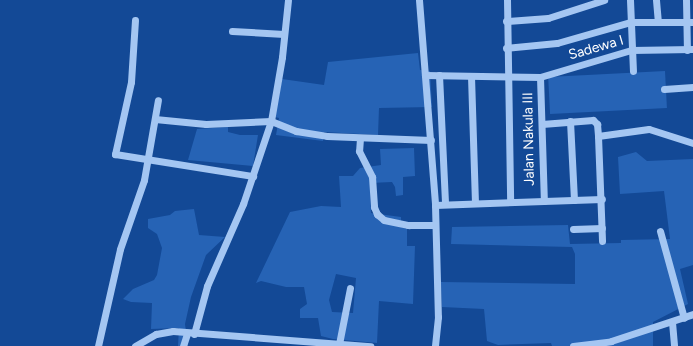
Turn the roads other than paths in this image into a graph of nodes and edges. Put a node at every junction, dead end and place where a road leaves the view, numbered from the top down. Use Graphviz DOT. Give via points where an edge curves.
graph roads {
  1 [pos="288,0"];
  2 [pos="420,0"];
  3 [pos="507,0"];
  4 [pos="604,0"];
  5 [pos="630,0"];
  6 [pos="656,0"];
  7 [pos="686,0"];
  8 [pos="135,20"];
  9 [pos="506,21"];
  10 [pos="630,22"];
  11 [pos="658,22"];
  12 [pos="690,22"];
  13 [pos="232,31"];
  14 [pos="284,34"];
  15 [pos="506,48"];
  16 [pos="690,49"];
  17 [pos="631,50"];
  18 [pos="633,71"];
  19 [pos="425,75"];
  20 [pos="439,75"];
  21 [pos="472,76"];
  22 [pos="506,77"];
  23 [pos="540,77"];
  24 [pos="693,87"];
  25 [pos="664,89"];
  26 [pos="439,96"];
  27 [pos="427,97"];
  28 [pos="158,100"];
  29 [pos="155,119"];
  30 [pos="271,121"];
  31 [pos="570,121"];
  32 [pos="542,124"];
  33 [pos="598,136"];
  34 [pos="360,138"];
  35 [pos="431,140"];
  36 [pos="693,143"];
  37 [pos="148,160"];
  38 [pos="253,176"];
  39 [pos="602,199"];
  40 [pos="574,200"];
  41 [pos="544,201"];
  42 [pos="510,202"];
  43 [pos="475,203"];
  44 [pos="445,204"];
  45 [pos="435,205"];
  46 [pos="435,226"];
  47 [pos="602,228"];
  48 [pos="573,229"];
  49 [pos="660,231"];
  50 [pos="602,241"];
  51 [pos="350,288"];
  52 [pos="693,314"];
  53 [pos="684,318"];
  54 [pos="672,322"];
  55 [pos="191,334"];
  56 [pos="274,343"];
  57 [pos="339,344"];
  58 [pos="98,346"];
  59 [pos="135,346"];
  60 [pos="183,346"];
  61 [pos="370,346"];
  62 [pos="435,346"];
  63 [pos="573,346"];
  64 [pos="576,346"];
  65 [pos="674,346"];
  1 -- 14 [label="street"];
  2 -- 19 [label="street"];
  3 -- 9 [label="street"];
  4 -- 9 [label="street" via="548,18"];
  5 -- 10 [label="street"];
  6 -- 11 [label="street"];
  7 -- 12 [label="street"];
  8 -- 37 [label="street" via="131,82 115,154"];
  9 -- 15 [label="street"];
  10 -- 11 [label="street"];
  10 -- 15 [label="street" via="557,43"];
  10 -- 17 [label="street"];
  11 -- 12 [label="street"];
  12 -- 16 [label="street"];
  13 -- 14 [label="street"];
  14 -- 30 [label="street"];
  15 -- 22 [label="street"];
  16 -- 17 [label="street, Sadewa I"];
  17 -- 18 [label="street"];
  17 -- 23 [label="street, Sadewa I"];
  19 -- 20 [label="street, Sadewa I"];
  19 -- 27 [label="street"];
  20 -- 21 [label="street, Sadewa I"];
  20 -- 26 [label="street"];
  21 -- 22 [label="street, Sadewa I"];
  21 -- 43 [label="street"];
  22 -- 23 [label="street, Sadewa I"];
  22 -- 42 [label="street"];
  23 -- 32 [label="street, Jalan Nakula III"];
  24 -- 25 [label="street"];
  26 -- 27 [label="street"];
  26 -- 44 [label="street"];
  27 -- 35 [label="street"];
  28 -- 29 [label="street"];
  29 -- 30 [label="street" via="206,124"];
  29 -- 37 [label="street"];
  30 -- 34 [label="street" via="309,134"];
  30 -- 38 [label="street"];
  31 -- 32 [label="street"];
  31 -- 33 [label="street" via="595,120"];
  31 -- 40 [label="street"];
  32 -- 41 [label="street, Jalan Nakula III"];
  33 -- 36 [label="street" via="649,129"];
  33 -- 39 [label="street"];
  34 -- 35 [label="street"];
  34 -- 46 [label="street" via="359,151 372,177 374,207 377,214 384,220 408,225"];
  35 -- 45 [label="street"];
  37 -- 38 [label="street"];
  37 -- 58 [label="street" via="120,250"];
  38 -- 55 [label="street" via="207,286"];
  39 -- 40 [label="street"];
  39 -- 47 [label="street"];
  40 -- 41 [label="street"];
  41 -- 42 [label="street"];
  42 -- 43 [label="street"];
  43 -- 44 [label="street"];
  44 -- 45 [label="street"];
  45 -- 46 [label="street"];
  46 -- 62 [label="street" via="438,317"];
  47 -- 48 [label="street"];
  47 -- 50 [label="street"];
  49 -- 53 [label="street"];
  51 -- 57 [label="street"];
  52 -- 53 [label="street"];
  53 -- 54 [label="street"];
  54 -- 64 [label="street" via="611,341"];
  54 -- 65 [label="street"];
  55 -- 56 [label="street"];
  55 -- 59 [label="street" via="164,332"];
  55 -- 60 [label="street"];
  56 -- 57 [label="street"];
  57 -- 61 [label="street"];
  63 -- 64 [label="street"];
}
